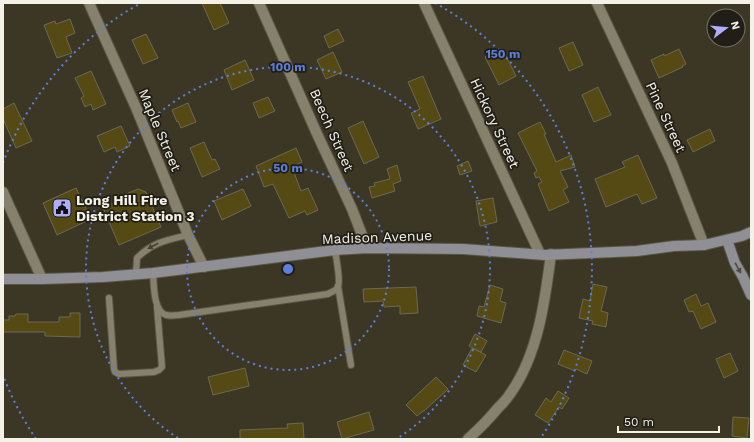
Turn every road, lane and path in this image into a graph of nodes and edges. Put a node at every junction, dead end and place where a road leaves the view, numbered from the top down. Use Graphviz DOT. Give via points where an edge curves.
graph roads {
  1 [pos="89,3"];
  2 [pos="259,3"];
  3 [pos="424,3"];
  4 [pos="597,3"];
  5 [pos="3,192"];
  6 [pos="751,232"];
  7 [pos="188,235"];
  8 [pos="727,240"];
  9 [pos="704,245"];
  10 [pos="367,248"];
  11 [pos="335,250"];
  12 [pos="540,254"];
  13 [pos="551,254"];
  14 [pos="204,267"];
  15 [pos="153,273"];
  16 [pos="136,274"];
  17 [pos="3,279"];
  18 [pos="42,279"];
  19 [pos="338,286"];
  20 [pos="751,295"];
  21 [pos="109,298"];
  22 [pos="156,303"];
  23 [pos="351,365"];
  24 [pos="468,439"];
  1 -- 7 [label="street, Maple Street" via="137,110"];
  2 -- 10 [label="street, Beech Street" via="352,209"];
  3 -- 12 [label="street, Hickory Street"];
  4 -- 9 [label="street, Pine Street" via="672,163"];
  5 -- 18 [label="street"];
  6 -- 8 [label="street, Madison Avenue"];
  7 -- 14 [label="street, Maple Street"];
  7 -- 16 [label="lane, one-way" via="163,241 145,250 137,258"];
  8 -- 9 [label="street, Madison Avenue"];
  8 -- 20 [label="street, one-way" via="734,263"];
  9 -- 13 [label="street, Madison Avenue" via="637,251"];
  10 -- 11 [label="street, Madison Avenue"];
  10 -- 12 [label="street, Madison Avenue" via="463,249"];
  11 -- 14 [label="street, Madison Avenue"];
  11 -- 19 [label="lane"];
  12 -- 13 [label="street, Madison Avenue"];
  13 -- 24 [label="street" via="544,308 525,369 510,394"];
  14 -- 15 [label="street, Madison Avenue"];
  15 -- 16 [label="street, Madison Avenue"];
  15 -- 22 [label="lane"];
  16 -- 18 [label="street, Madison Avenue"];
  17 -- 18 [label="street, Madison Avenue"];
  19 -- 22 [label="lane" via="328,294 171,315 160,310"];
  19 -- 23 [label="lane"];
  21 -- 22 [label="lane" via="114,369 119,374 154,372 162,367"];
}
